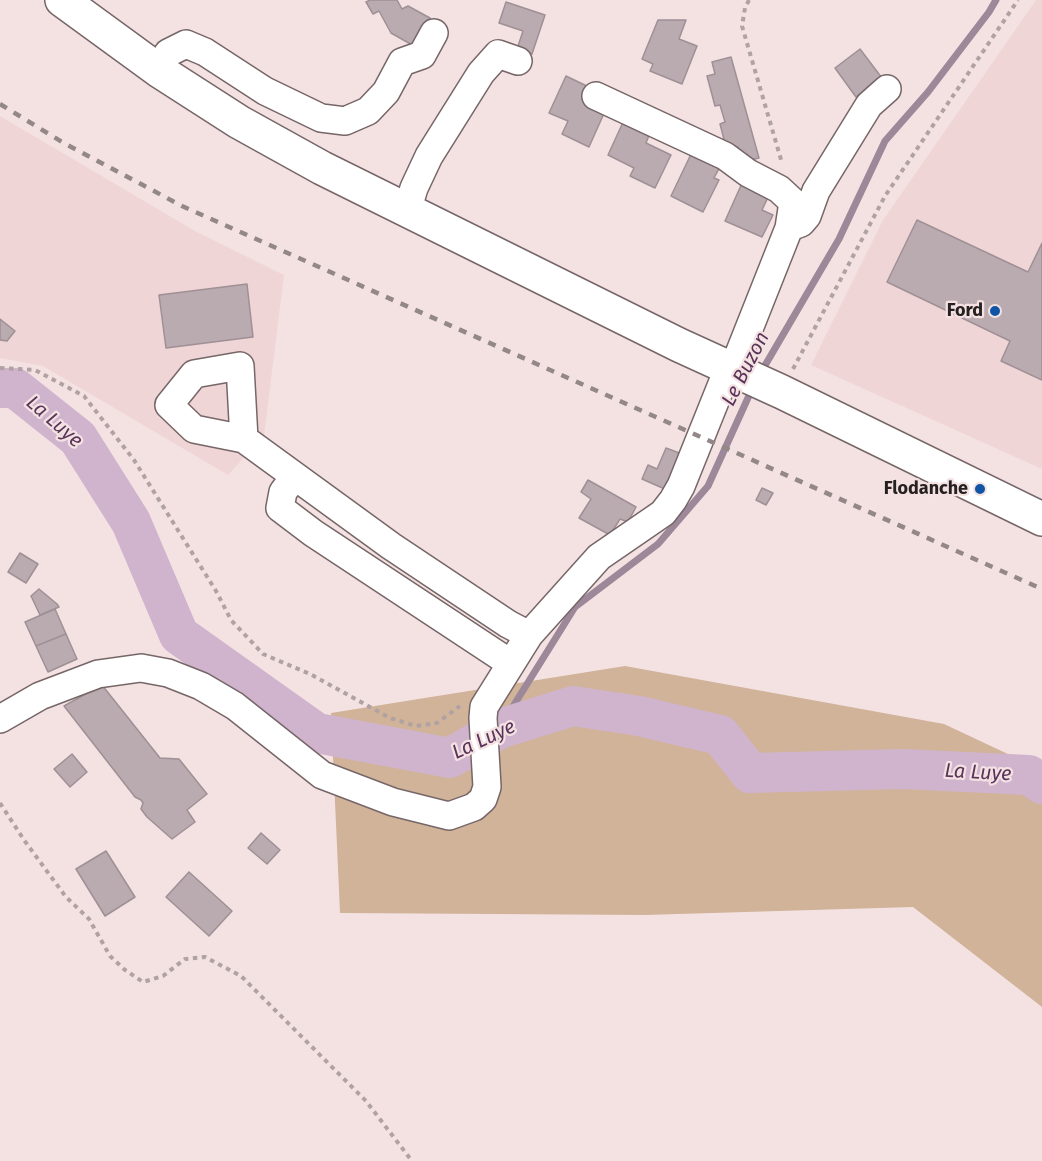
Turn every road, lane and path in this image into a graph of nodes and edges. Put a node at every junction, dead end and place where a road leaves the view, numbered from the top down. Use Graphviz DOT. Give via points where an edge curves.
graph roads {
  1 [pos="62,0"];
  2 [pos="749,0"];
  3 [pos="1018,0"];
  4 [pos="434,33"];
  5 [pos="518,61"];
  6 [pos="158,70"];
  7 [pos="887,89"];
  8 [pos="596,96"];
  9 [pos="407,211"];
  10 [pos="791,215"];
  11 [pos="0,368"];
  12 [pos="756,380"];
  13 [pos="244,439"];
  14 [pos="295,476"];
  15 [pos="1042,519"];
  16 [pos="530,635"];
  17 [pos="510,663"];
  18 [pos="474,709"];
  19 [pos="0,719"];
  20 [pos="0,803"];
  21 [pos="412,1161"];
  1 -- 6 [label="main road"];
  2 -- 10 [label="path" via="742,26"];
  3 -- 12 [label="path"];
  4 -- 6 [label="street" via="422,54 402,62 386,92 368,111 345,121 321,118 265,91 186,44 168,53"];
  5 -- 9 [label="street" via="498,54 481,73 429,156"];
  6 -- 9 [label="main road" via="239,122"];
  7 -- 10 [label="street" via="869,105 816,191 807,216 801,223"];
  8 -- 10 [label="street" via="725,156 779,189"];
  9 -- 12 [label="main road"];
  10 -- 12 [label="street" via="739,354"];
  11 -- 18 [label="path" via="35,370 84,396 134,460 231,620 263,654 416,726 437,723 458,708"];
  12 -- 15 [label="main road"];
  12 -- 16 [label="street" via="663,513 599,557"];
  13 -- 14 [label="street"];
  14 -- 16 [label="street" via="391,546"];
  14 -- 17 [label="street" via="283,492 280,508"];
  16 -- 17 [label="street"];
  17 -- 18 [label="street" via="484,707"];
  18 -- 19 [label="street" via="487,787 474,807 449,816 393,802 322,775 235,705 168,673 141,668 98,674 40,696"];
  20 -- 21 [label="path" via="66,897 89,920 110,956 125,970 143,981 163,976 186,959 205,957 241,976 366,1101"];
}
